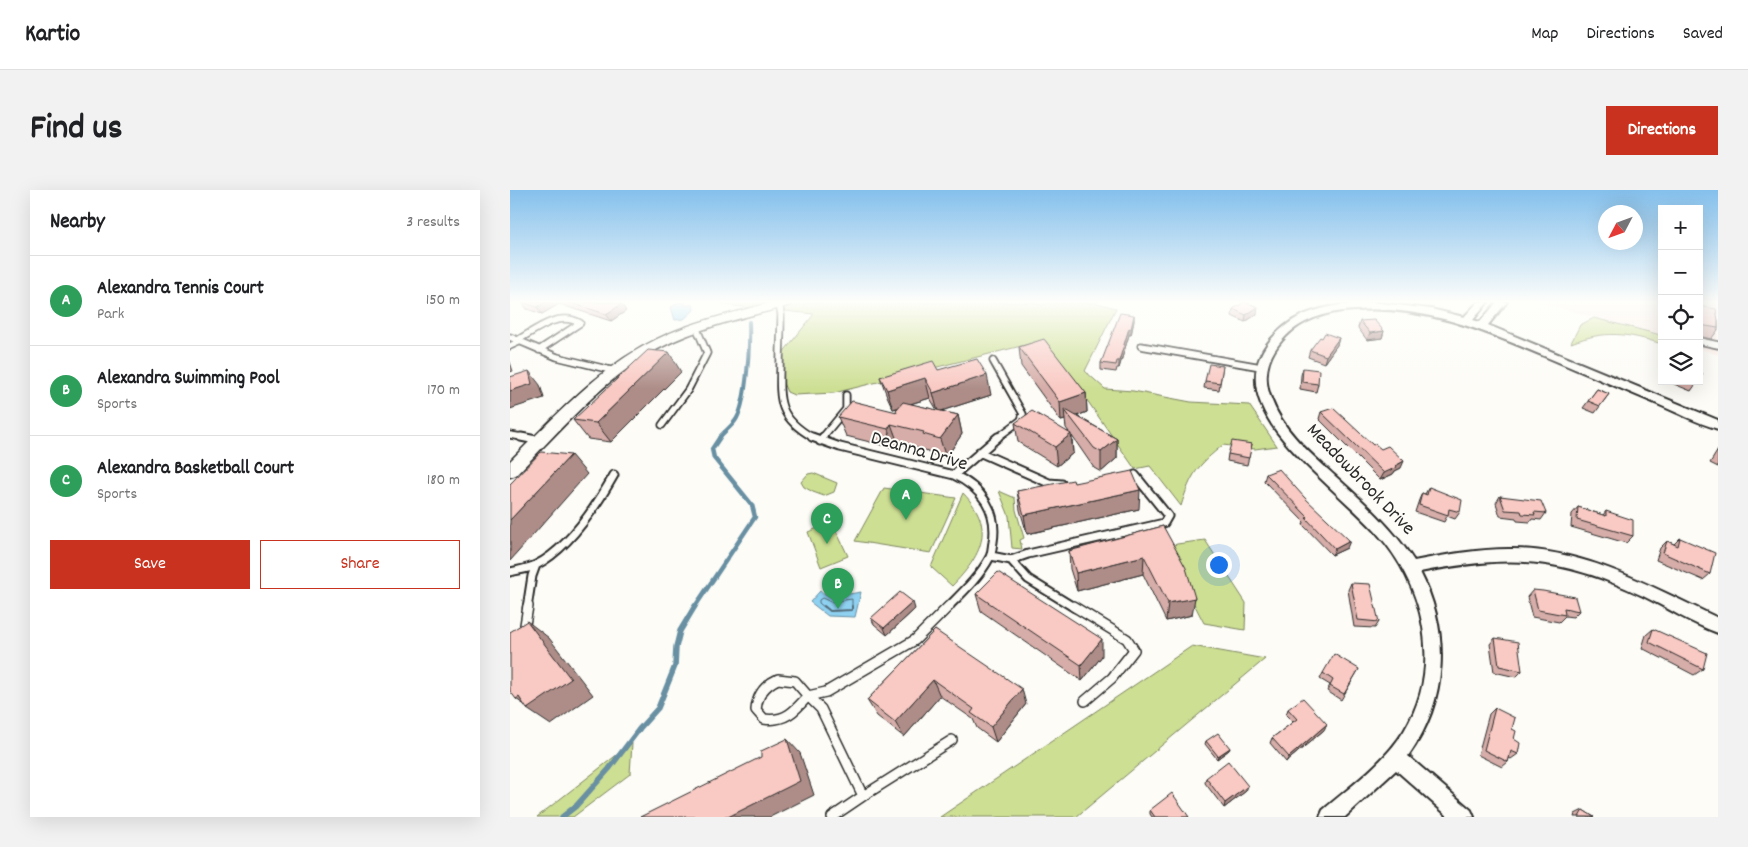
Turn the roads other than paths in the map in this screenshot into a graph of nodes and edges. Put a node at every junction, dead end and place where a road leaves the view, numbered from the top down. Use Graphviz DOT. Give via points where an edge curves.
graph roads {
  1 [pos="537,331"];
  2 [pos="567,331"];
  3 [pos="692,331"];
  4 [pos="699,331"];
  5 [pos="781,331"];
  6 [pos="1285,331"];
  7 [pos="1495,331"];
  8 [pos="510,337"];
  9 [pos="520,341"];
  10 [pos="1703,342"];
  11 [pos="1718,345"];
  12 [pos="510,346"];
  13 [pos="1141,346"];
  14 [pos="539,350"];
  15 [pos="993,361"];
  16 [pos="1262,367"];
  17 [pos="615,371"];
  18 [pos="846,396"];
  19 [pos="1718,425"];
  20 [pos="662,426"];
  21 [pos="510,435"];
  22 [pos="541,441"];
  23 [pos="820,442"];
  24 [pos="979,452"];
  25 [pos="510,471"];
  26 [pos="954,474"];
  27 [pos="614,475"];
  28 [pos="1135,475"];
  29 [pos="1066,484"];
  30 [pos="991,556"];
  31 [pos="1011,560"];
  32 [pos="536,565"];
  33 [pos="1411,568"];
  34 [pos="510,572"];
  35 [pos="525,625"];
  36 [pos="1718,626"];
  37 [pos="808,696"];
  38 [pos="1085,701"];
  39 [pos="952,740"];
  40 [pos="1395,757"];
  41 [pos="863,796"];
  42 [pos="832,817"];
  43 [pos="1330,817"];
  44 [pos="1464,817"];
  1 -- 9 [label="lane"];
  2 -- 14 [label="lane"];
  3 -- 17 [label="street" via="656,345"];
  4 -- 20 [label="lane" via="708,354 688,390"];
  5 -- 23 [label="lane, Deanna Drive" via="780,398 783,412 804,434"];
  6 -- 16 [label="street, Meadowbrook Drive" via="1267,352"];
  7 -- 19 [label="street, Meadowbrook Drive"];
  8 -- 9 [label="lane"];
  9 -- 12 [label="lane"];
  9 -- 14 [label="lane"];
  10 -- 11 [label="lane"];
  13 -- 16 [label="lane"];
  14 -- 17 [label="lane" via="557,358"];
  15 -- 24 [label="lane" via="1023,414 1021,420"];
  16 -- 33 [label="street, Meadowbrook Drive" via="1264,397 1272,417 1389,537"];
  17 -- 22 [label="street"];
  18 -- 23 [label="lane" via="846,409"];
  21 -- 22 [label="lane"];
  22 -- 25 [label="street"];
  23 -- 26 [label="lane, Deanna Drive"];
  24 -- 26 [label="lane"];
  24 -- 29 [label="lane" via="1049,483"];
  26 -- 30 [label="lane, Deanna Drive" via="970,482 984,496 993,515 995,531"];
  27 -- 32 [label="lane" via="605,492 559,548"];
  28 -- 31 [label="lane" via="1168,516 1164,523"];
  30 -- 31 [label="lane"];
  30 -- 37 [label="lane, Deanna Drive" via="967,588 915,640 826,692"];
  31 -- 38 [label="lane" via="1028,579 1127,638 1134,650 1107,685"];
  32 -- 34 [label="lane"];
  32 -- 35 [label="lane"];
  33 -- 36 [label="street" via="1504,554 1550,558 1598,570"];
  33 -- 40 [label="street, Meadowbrook Drive" via="1432,627 1433,675 1420,719"];
  37 -- 37 [label="lane" via="791,716 778,720 764,719 756,710 762,690 776,680 797,682"];
  37 -- 41 [label="lane" via="821,709"];
  39 -- 41 [label="lane"];
  40 -- 43 [label="street, Meadowbrook Drive"];
  40 -- 44 [label="street"];
  41 -- 42 [label="lane"];
}
